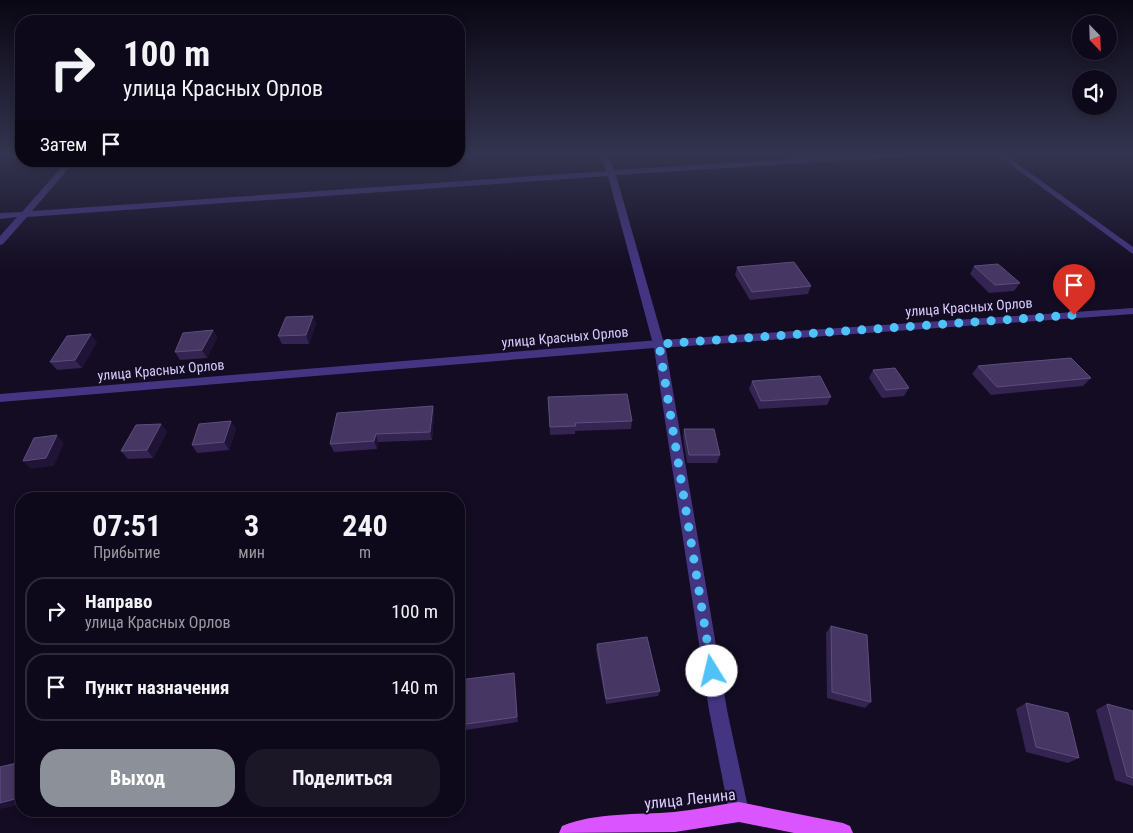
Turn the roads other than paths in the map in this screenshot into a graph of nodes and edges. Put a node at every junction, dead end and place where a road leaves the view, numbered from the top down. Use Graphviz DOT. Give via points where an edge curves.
graph roads {
  1 [pos="43,193"];
  2 [pos="326,193"];
  3 [pos="617,193"];
  4 [pos="1053,193"];
  5 [pos="24,214"];
  6 [pos="0,216"];
  7 [pos="0,242"];
  8 [pos="1133,251"];
  9 [pos="1133,311"];
  10 [pos="659,344"];
  11 [pos="0,398"];
  12 [pos="739,812"];
  13 [pos="569,833"];
  14 [pos="843,833"];
  1 -- 5 [label="street"];
  2 -- 5 [label="street"];
  3 -- 10 [label="street"];
  4 -- 8 [label="lane"];
  5 -- 6 [label="street"];
  5 -- 7 [label="street"];
  9 -- 10 [label="street, улица Красных Орлов"];
  10 -- 11 [label="street, улица Красных Орлов"];
  10 -- 12 [label="street" via="718,710"];
  12 -- 13 [label="main road, улица Ленина" via="674,822 604,826"];
  12 -- 14 [label="main road, улица Ленина"];
}
